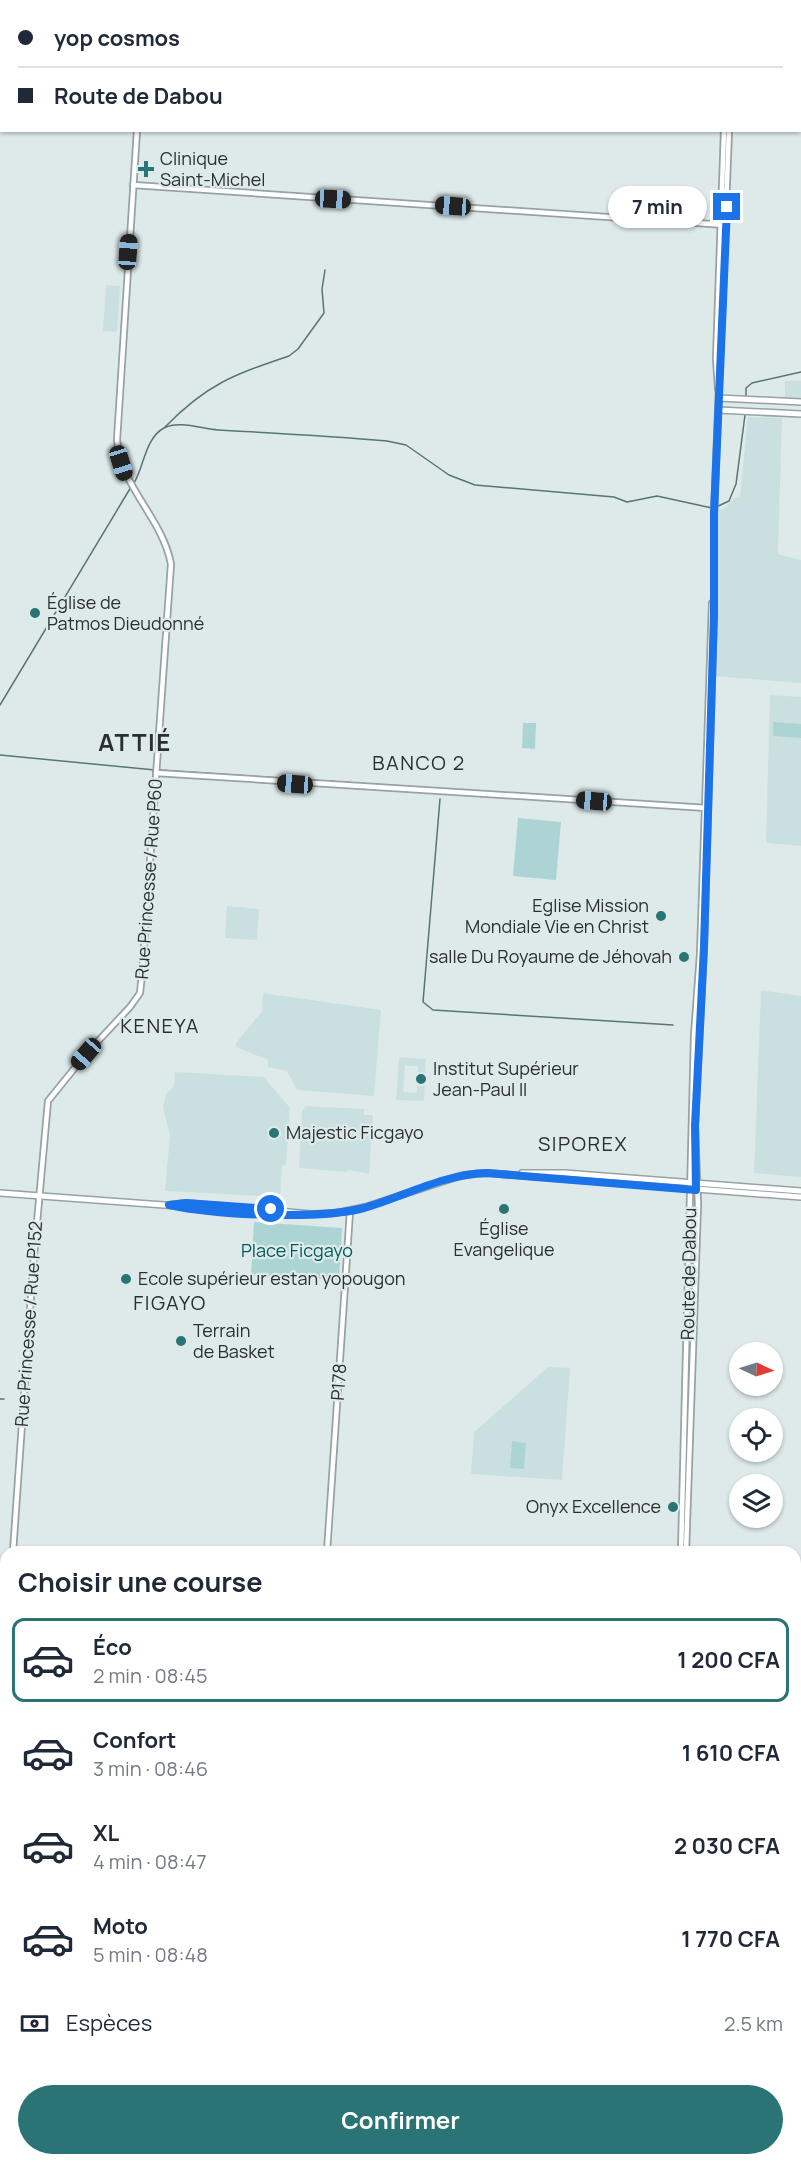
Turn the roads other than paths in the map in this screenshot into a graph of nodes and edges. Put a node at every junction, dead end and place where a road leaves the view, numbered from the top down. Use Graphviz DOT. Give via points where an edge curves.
graph roads {
  1 [pos="138,132"];
  2 [pos="724,132"];
  3 [pos="729,132"];
  4 [pos="133,185"];
  5 [pos="723,225"];
  6 [pos="719,398"];
  7 [pos="794,402"];
  8 [pos="801,402"];
  9 [pos="718,410"];
  10 [pos="793,414"];
  11 [pos="801,414"];
  12 [pos="156,771"];
  13 [pos="706,808"];
  14 [pos="50,1096"];
  15 [pos="693,1187"];
  16 [pos="801,1191"];
  17 [pos="0,1193"];
  18 [pos="39,1196"];
  19 [pos="801,1197"];
  20 [pos="350,1211"];
  21 [pos="13,1546"];
  22 [pos="327,1546"];
  23 [pos="681,1546"];
  24 [pos="687,1546"];
  1 -- 4 [label="street, Rue Princesse / Rue P60"];
  2 -- 5 [label="street"];
  3 -- 5 [label="street"];
  4 -- 5 [label="street"];
  4 -- 12 [label="street, Rue Princesse / Rue P60" via="117,428 118,452 130,484 160,529 171,564"];
  5 -- 6 [label="street"];
  6 -- 7 [label="main road"];
  6 -- 9 [label="street"];
  7 -- 8 [label="main road"];
  7 -- 10 [label="main road"];
  9 -- 10 [label="main road"];
  9 -- 13 [label="street, Route de Dabou"];
  10 -- 11 [label="main road"];
  12 -- 13 [label="street"];
  12 -- 14 [label="street, Rue Princesse / Rue P60" via="140,993"];
  13 -- 15 [label="street, Route de Dabou"];
  14 -- 18 [label="street, Rue Princesse / Rue P152"];
  15 -- 16 [label="main road"];
  15 -- 19 [label="main road"];
  15 -- 20 [label="main road" via="541,1171 464,1175"];
  15 -- 23 [label="street, Route de Dabou"];
  15 -- 24 [label="street, Route de Dabou"];
  17 -- 18 [label="main road"];
  18 -- 20 [label="main road" via="312,1214"];
  18 -- 21 [label="street, Rue Princesse / Rue P152"];
  20 -- 22 [label="street, P178"];
}
